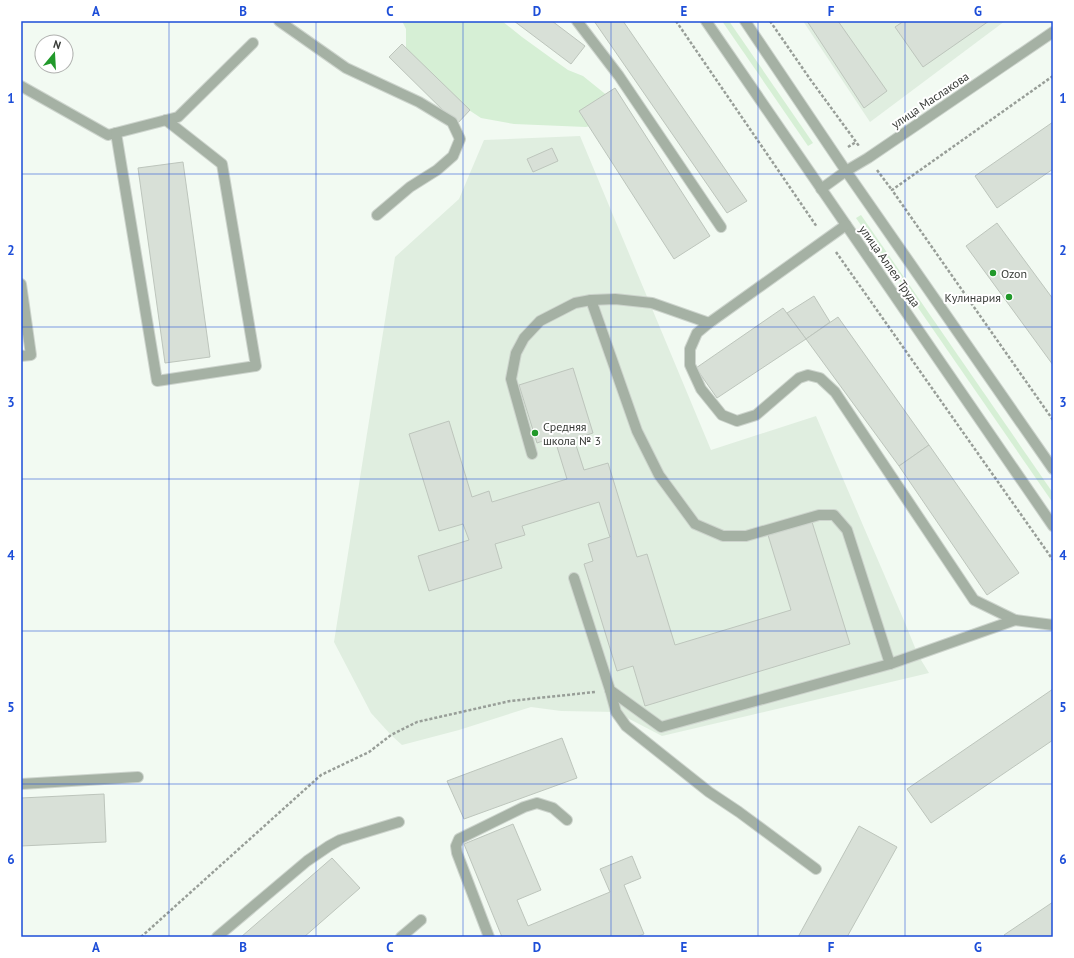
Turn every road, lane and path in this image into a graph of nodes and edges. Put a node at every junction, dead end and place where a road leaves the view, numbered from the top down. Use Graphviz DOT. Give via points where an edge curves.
graph roads {
  1 [pos="279,21"];
  2 [pos="577,21"];
  3 [pos="676,21"];
  4 [pos="706,21"];
  5 [pos="745,21"];
  6 [pos="770,21"];
  7 [pos="1053,32"];
  8 [pos="253,43"];
  9 [pos="1053,76"];
  10 [pos="21,86"];
  11 [pos="166,120"];
  12 [pos="116,133"];
  13 [pos="868,158"];
  14 [pos="846,171"];
  15 [pos="821,189"];
  16 [pos="892,190"];
  17 [pos="377,215"];
  18 [pos="846,225"];
  19 [pos="721,227"];
  20 [pos="826,239"];
  21 [pos="21,284"];
  22 [pos="591,300"];
  23 [pos="709,323"];
  24 [pos="21,356"];
  25 [pos="1053,420"];
  26 [pos="532,454"];
  27 [pos="1053,469"];
  28 [pos="1053,526"];
  29 [pos="1053,560"];
  30 [pos="574,578"];
  31 [pos="1015,620"];
  32 [pos="1053,625"];
  33 [pos="890,664"];
  34 [pos="610,690"];
  35 [pos="138,777"];
  36 [pos="21,784"];
  37 [pos="567,820"];
  38 [pos="398,822"];
  39 [pos="816,869"];
  40 [pos="421,920"];
  41 [pos="140,937"];
  42 [pos="217,937"];
  43 [pos="401,937"];
  44 [pos="489,937"];
  1 -- 17 [label="street" via="346,68 419,102 452,122 460,139 453,156"];
  2 -- 19 [label="street" via="619,76"];
  3 -- 20 [label="path"];
  4 -- 15 [label="street, улица Аллея Труда"];
  5 -- 14 [label="street, улица Аллея Труда"];
  6 -- 13 [label="path"];
  7 -- 13 [label="street, улица Маслакова"];
  8 -- 11 [label="street" via="178,117"];
  9 -- 16 [label="path"];
  10 -- 12 [label="street" via="108,135"];
  11 -- 12 [label="street"];
  11 -- 12 [label="street" via="222,164 256,366 157,381"];
  13 -- 14 [label="street, улица Маслакова"];
  13 -- 16 [label="path"];
  14 -- 15 [label="street, улица Маслакова"];
  14 -- 27 [label="street, улица Аллея Труда"];
  15 -- 18 [label="street, улица Аллея Труда"];
  16 -- 25 [label="path"];
  18 -- 20 [label="street"];
  18 -- 28 [label="street, улица Аллея Труда"];
  20 -- 23 [label="street"];
  20 -- 29 [label="path"];
  21 -- 24 [label="street" via="31,355"];
  22 -- 23 [label="street" via="615,299 652,303"];
  22 -- 26 [label="street" via="575,303 540,321 524,338 516,353 511,379"];
  22 -- 33 [label="street" via="637,431 659,475 695,524 722,536 746,536 819,516 834,515 847,530"];
  23 -- 31 [label="street" via="697,333 690,348 690,365 702,389 722,416 737,421 756,415 799,378 808,375 820,378 836,392 974,600"];
  30 -- 34 [label="street"];
  31 -- 32 [label="street"];
  31 -- 33 [label="street"];
  33 -- 34 [label="street" via="661,727"];
  34 -- 39 [label="street" via="616,712 626,726 709,792"];
  34 -- 41 [label="path" via="510,701 417,722 391,735 369,752 321,775"];
  35 -- 36 [label="street"];
  37 -- 44 [label="street" via="553,808 537,803 459,839 456,846 457,854"];
  38 -- 42 [label="street" via="340,840 329,846 307,861"];
  40 -- 43 [label="street"];
}
